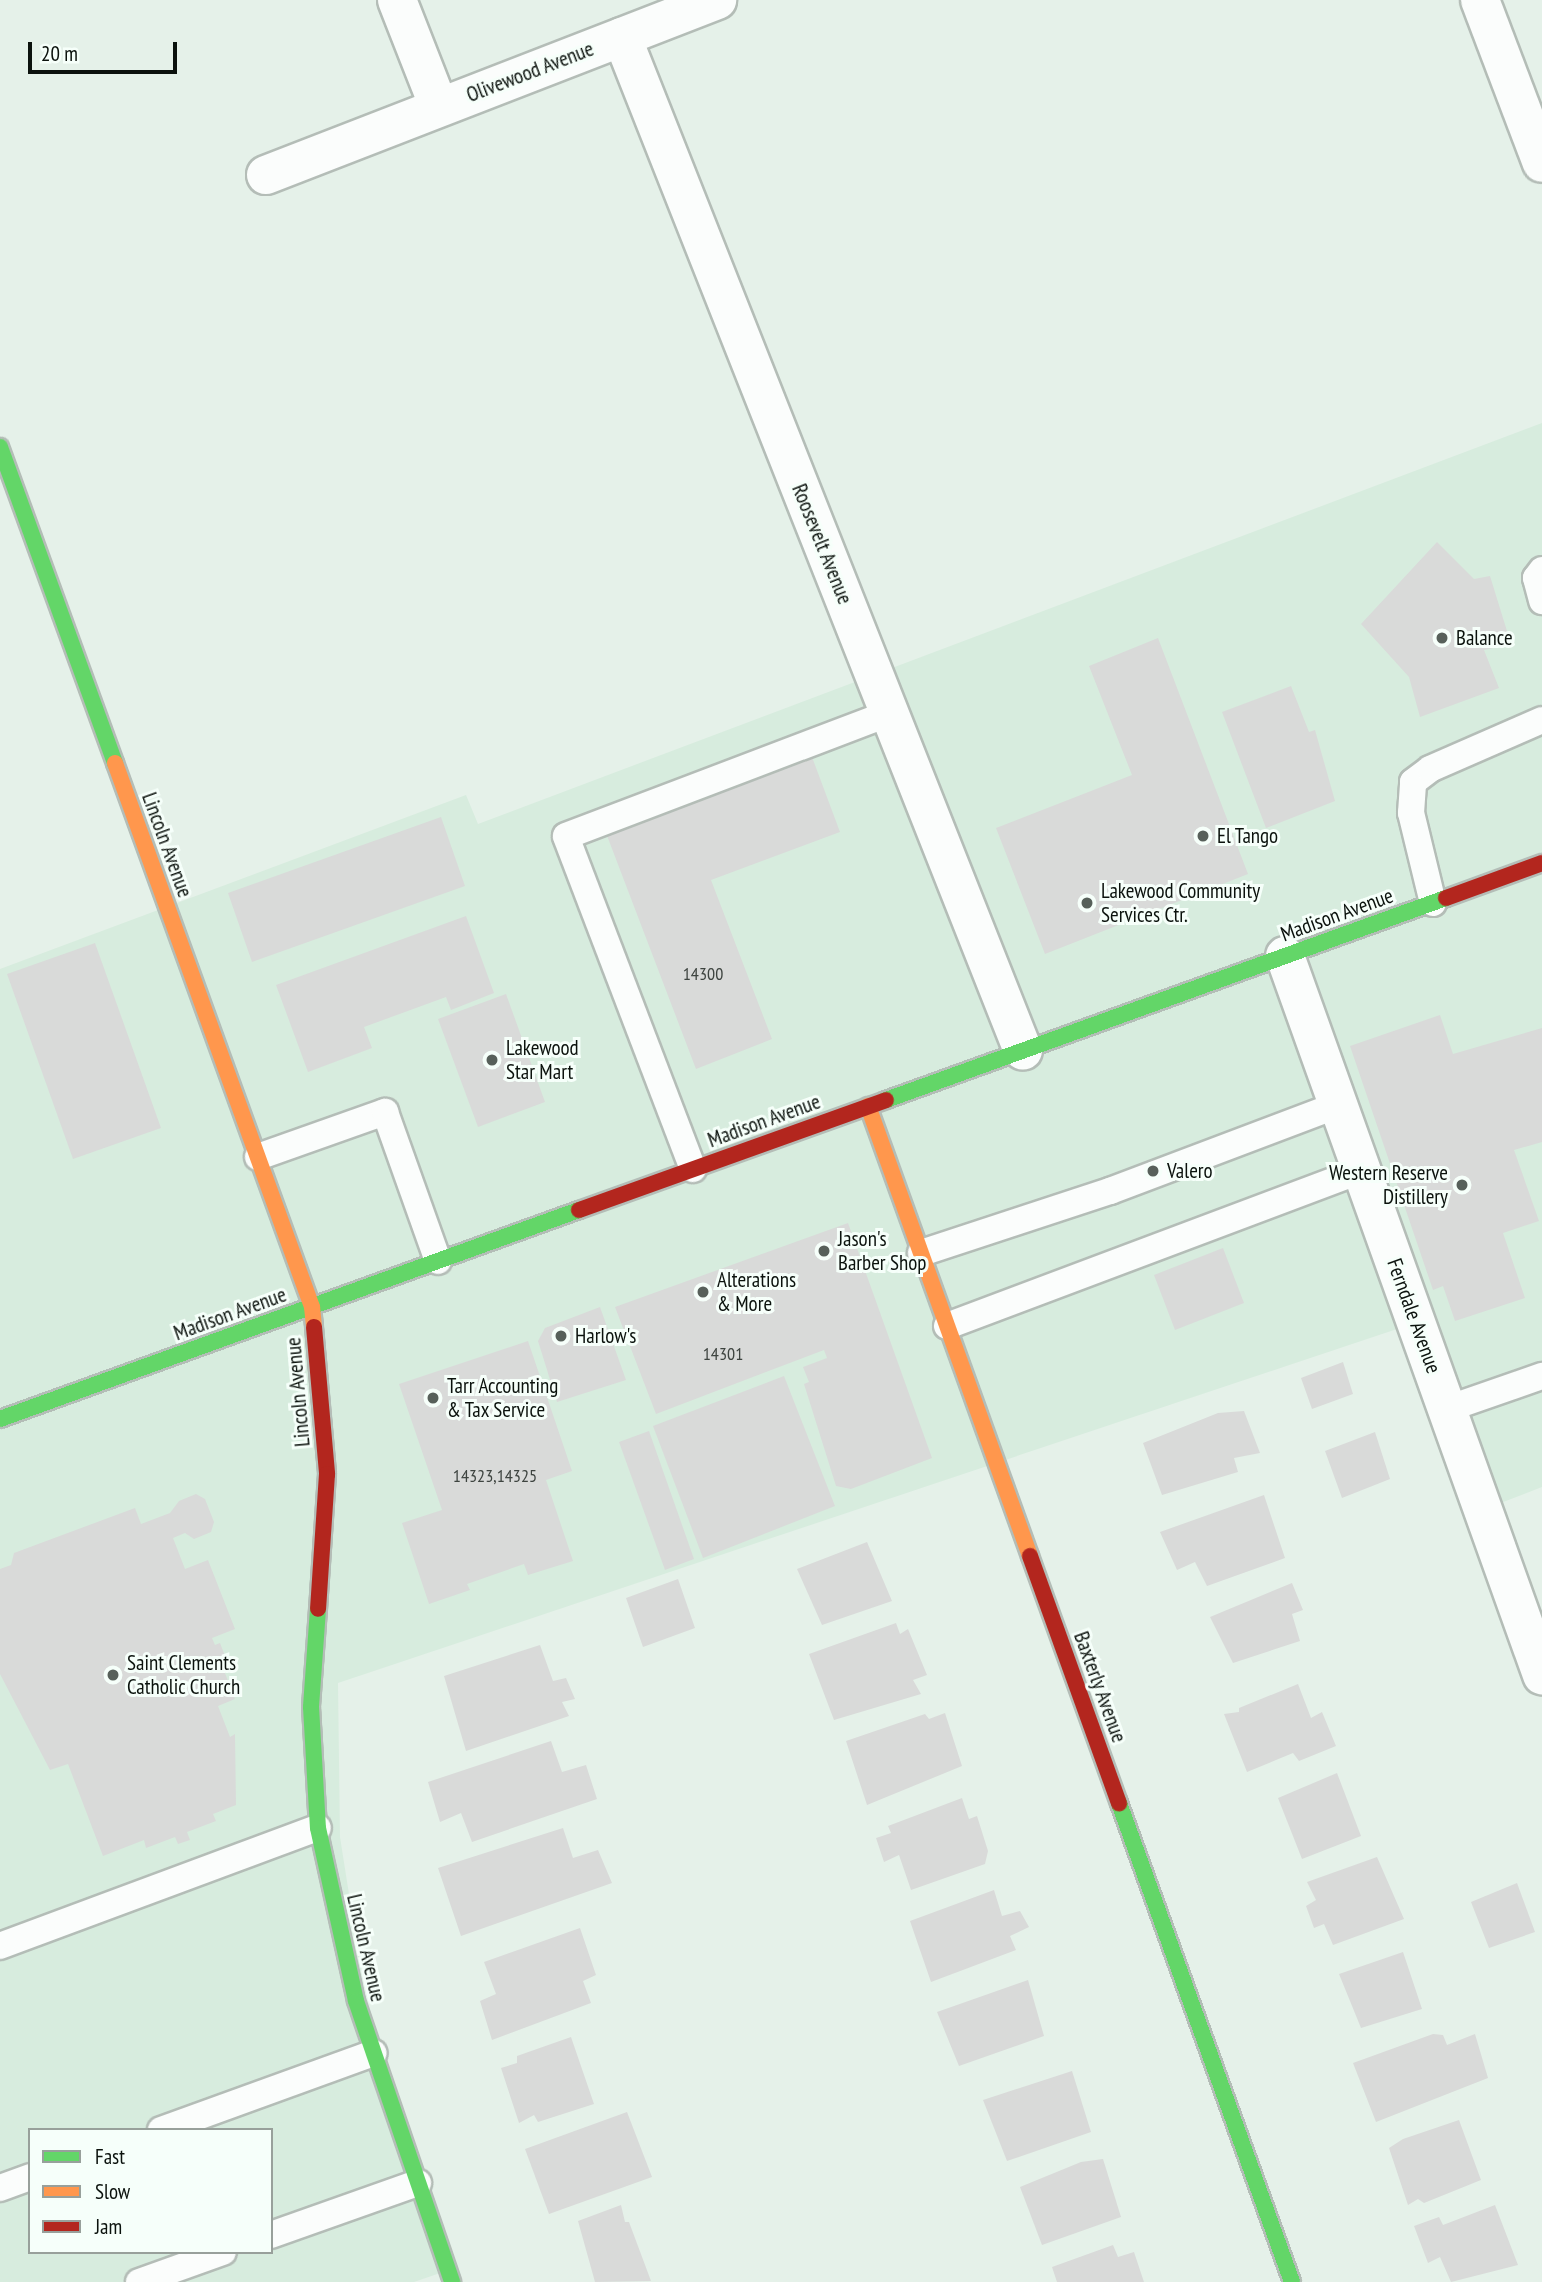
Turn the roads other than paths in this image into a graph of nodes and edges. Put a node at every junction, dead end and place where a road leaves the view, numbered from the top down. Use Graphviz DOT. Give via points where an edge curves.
graph roads {
  1 [pos="397,0"];
  2 [pos="717,0"];
  3 [pos="1480,0"];
  4 [pos="622,37"];
  5 [pos="439,107"];
  6 [pos="1542,163"];
  7 [pos="266,175"];
  8 [pos="0,447"];
  9 [pos="1542,570"];
  10 [pos="1542,601"];
  11 [pos="889,713"];
  12 [pos="1542,720"];
  13 [pos="1542,863"];
  14 [pos="1433,903"];
  15 [pos="1285,956"];
  16 [pos="1023,1051"];
  17 [pos="1338,1105"];
  18 [pos="868,1106"];
  19 [pos="258,1157"];
  20 [pos="693,1169"];
  21 [pos="1362,1170"];
  22 [pos="921,1253"];
  23 [pos="438,1261"];
  24 [pos="312,1307"];
  25 [pos="947,1326"];
  26 [pos="1542,1376"];
  27 [pos="1447,1409"];
  28 [pos="0,1419"];
  29 [pos="1542,1675"];
  30 [pos="318,1828"];
  31 [pos="0,1946"];
  32 [pos="374,2053"];
  33 [pos="167,2128"];
  34 [pos="28,2178"];
  35 [pos="418,2182"];
  36 [pos="0,2188"];
  37 [pos="273,2234"];
  38 [pos="217,2254"];
  39 [pos="139,2282"];
  40 [pos="453,2282"];
  41 [pos="1292,2282"];
  1 -- 5 [label="street, Olivewood Avenue"];
  2 -- 4 [label="street, Olivewood Avenue"];
  3 -- 6 [label="street"];
  4 -- 5 [label="street, Olivewood Avenue"];
  4 -- 11 [label="street, Roosevelt Avenue"];
  5 -- 7 [label="street, Olivewood Avenue"];
  8 -- 19 [label="street, Lincoln Avenue"];
  9 -- 10 [label="lane" via="1536,578"];
  11 -- 16 [label="street, Roosevelt Avenue"];
  11 -- 20 [label="lane" via="566,835"];
  12 -- 14 [label="lane" via="1430,769 1413,782 1411,813"];
  13 -- 14 [label="street, Madison Avenue"];
  14 -- 15 [label="street, Madison Avenue"];
  15 -- 16 [label="street, Madison Avenue"];
  15 -- 17 [label="street, Ferndale Avenue"];
  16 -- 18 [label="street, Madison Avenue"];
  17 -- 21 [label="street, Ferndale Avenue"];
  17 -- 22 [label="lane" via="1110,1191"];
  18 -- 20 [label="street, Madison Avenue"];
  18 -- 22 [label="street, Baxterly Avenue"];
  19 -- 23 [label="lane" via="385,1112"];
  19 -- 24 [label="street, Lincoln Avenue"];
  20 -- 23 [label="street, Madison Avenue"];
  21 -- 25 [label="lane"];
  21 -- 27 [label="street, Ferndale Avenue"];
  22 -- 25 [label="street, Baxterly Avenue"];
  23 -- 24 [label="street, Madison Avenue"];
  24 -- 28 [label="street, Madison Avenue"];
  24 -- 30 [label="street, Lincoln Avenue" via="327,1474 311,1707"];
  25 -- 41 [label="street, Baxterly Avenue"];
  26 -- 27 [label="lane"];
  27 -- 29 [label="street, Ferndale Avenue"];
  30 -- 31 [label="lane"];
  30 -- 32 [label="street, Lincoln Avenue" via="356,2001"];
  32 -- 33 [label="lane"];
  32 -- 35 [label="street, Lincoln Avenue"];
  34 -- 36 [label="lane"];
  35 -- 37 [label="lane"];
  35 -- 40 [label="street, Lincoln Avenue"];
  38 -- 39 [label="lane"];
}
